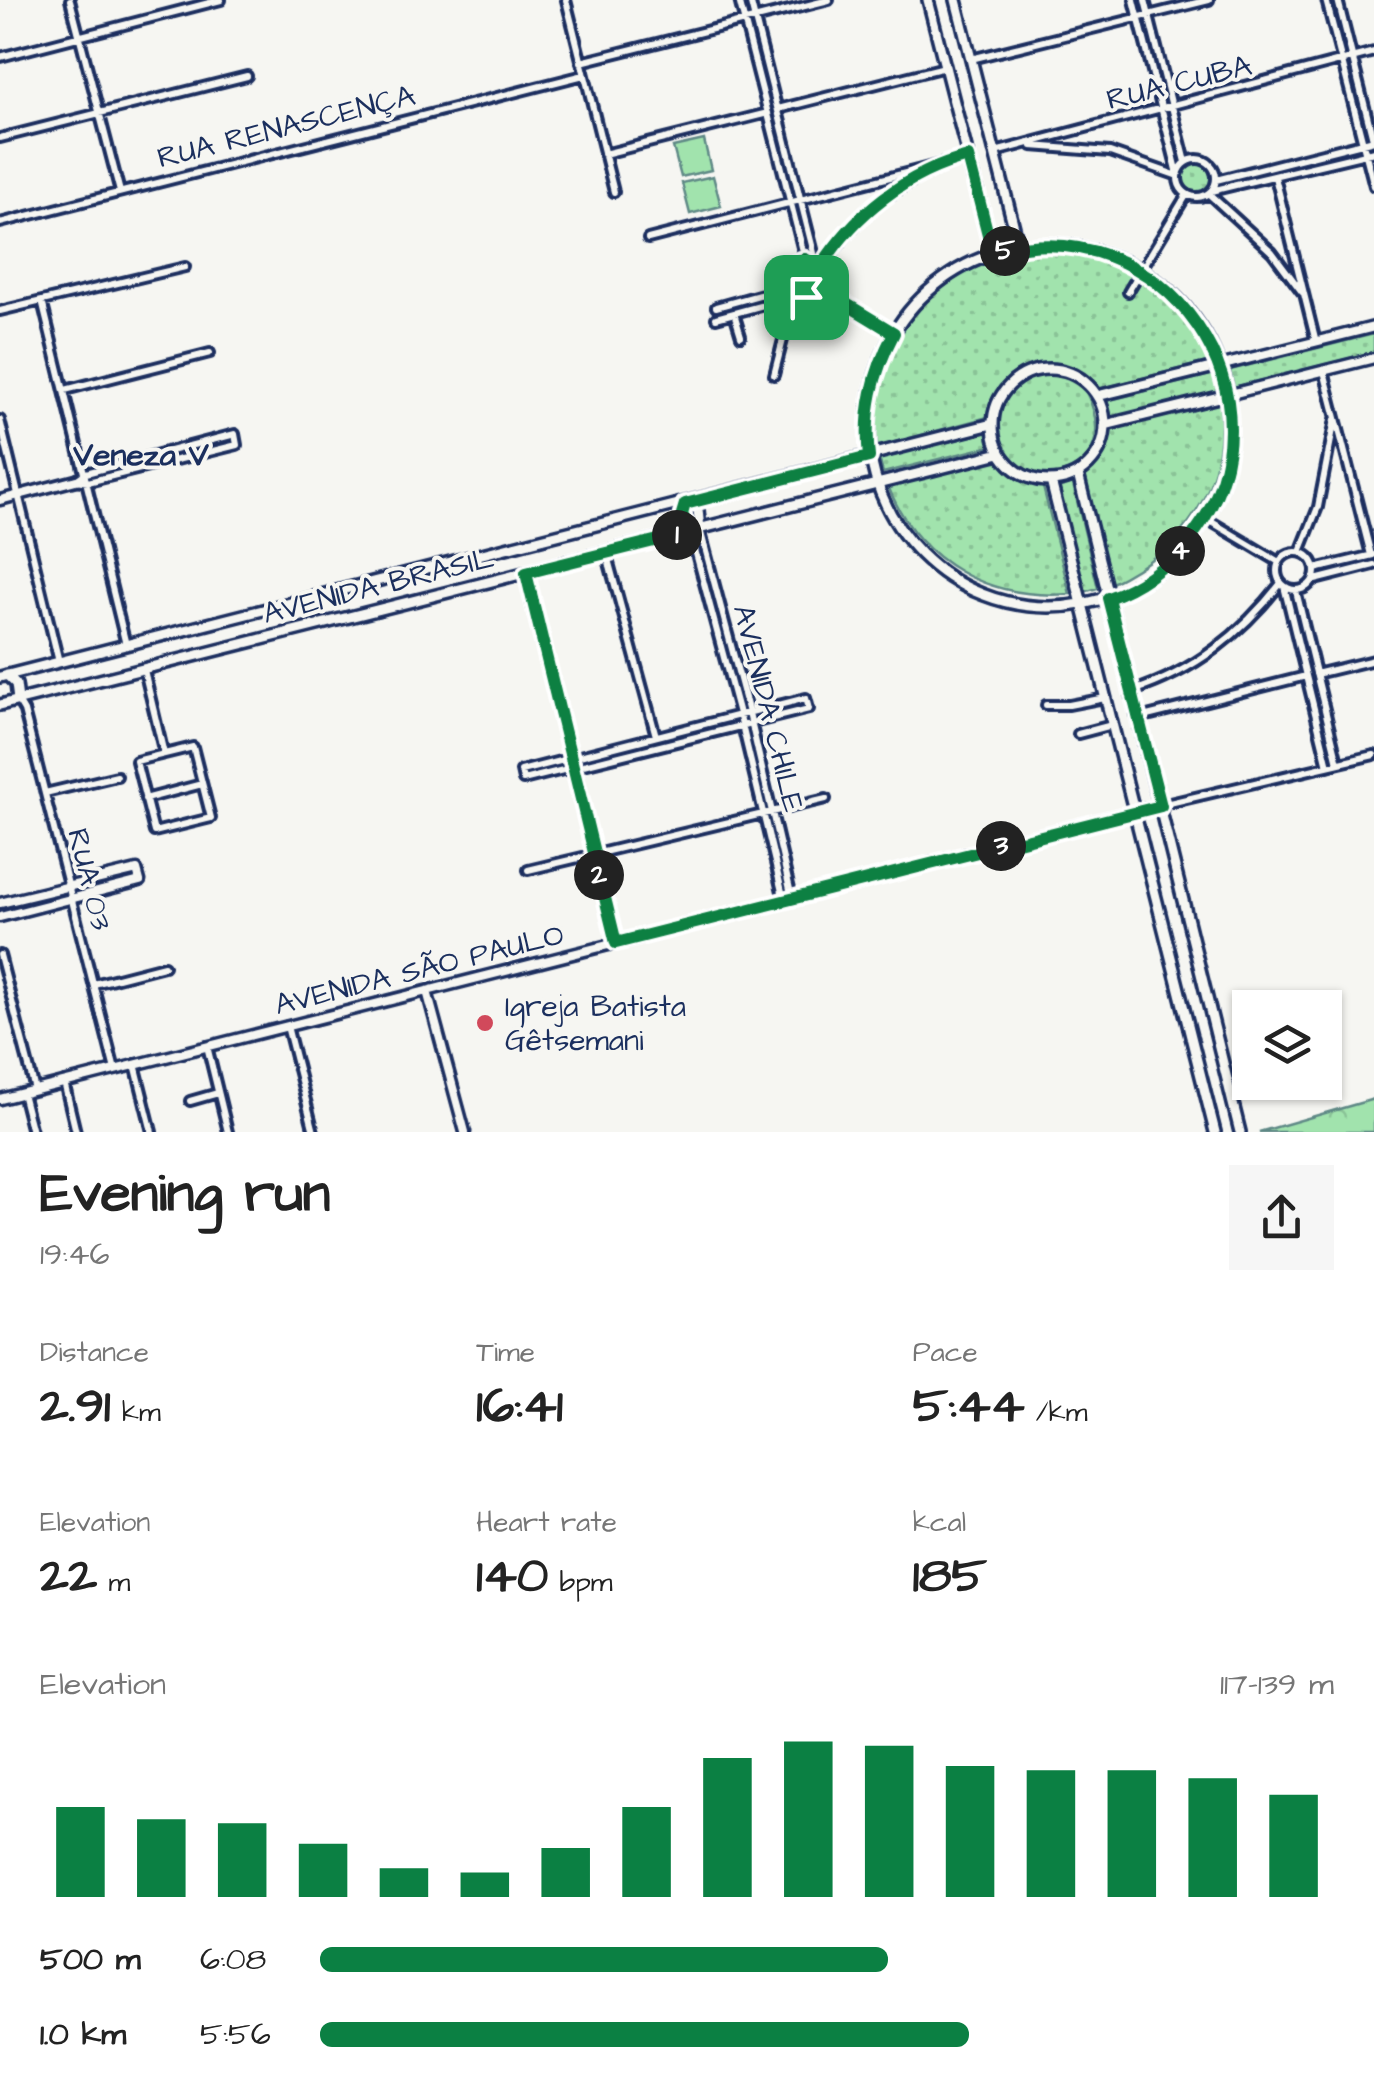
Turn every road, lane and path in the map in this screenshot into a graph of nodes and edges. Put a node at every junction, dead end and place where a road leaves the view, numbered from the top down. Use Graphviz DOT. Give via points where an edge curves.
graph roads {
  1 [pos="70,0"];
  2 [pos="221,0"];
  3 [pos="566,0"];
  4 [pos="739,0"];
  5 [pos="750,0"];
  6 [pos="829,0"];
  7 [pos="928,0"];
  8 [pos="956,0"];
  9 [pos="1134,0"];
  10 [pos="1145,0"];
  11 [pos="1209,0"];
  12 [pos="1326,0"];
  13 [pos="1338,0"];
  14 [pos="1149,16"];
  15 [pos="755,18"];
  16 [pos="1139,18"];
  17 [pos="744,21"];
  18 [pos="80,38"];
  19 [pos="1374,52"];
  20 [pos="0,57"];
  21 [pos="971,59"];
  22 [pos="1353,59"];
  23 [pos="581,62"];
  24 [pos="1342,63"];
  25 [pos="945,67"];
  26 [pos="584,75"];
  27 [pos="247,76"];
  28 [pos="1172,107"];
  29 [pos="778,109"];
  30 [pos="1162,110"];
  31 [pos="768,113"];
  32 [pos="100,114"];
  33 [pos="0,138"];
  34 [pos="1374,141"];
  35 [pos="1363,142"];
  36 [pos="1020,146"];
  37 [pos="994,152"];
  38 [pos="1370,153"];
  39 [pos="604,154"];
  40 [pos="968,157"];
  41 [pos="1186,162"];
  42 [pos="941,164"];
  43 [pos="1178,175"];
  44 [pos="1275,177"];
  45 [pos="1216,180"];
  46 [pos="1374,186"];
  47 [pos="120,192"];
  48 [pos="614,192"];
  49 [pos="1210,192"];
  50 [pos="1187,194"];
  51 [pos="801,200"];
  52 [pos="790,203"];
  53 [pos="0,223"];
  54 [pos="648,239"];
  55 [pos="1019,248"];
  56 [pos="993,254"];
  57 [pos="805,259"];
  58 [pos="819,266"];
  59 [pos="185,267"];
  60 [pos="1141,271"];
  61 [pos="788,288"];
  62 [pos="820,288"];
  63 [pos="1128,292"];
  64 [pos="799,296"];
  65 [pos="1305,298"];
  66 [pos="42,301"];
  67 [pos="716,307"];
  68 [pos="0,311"];
  69 [pos="734,313"];
  70 [pos="716,318"];
  71 [pos="1374,327"];
  72 [pos="894,333"];
  73 [pos="741,336"];
  74 [pos="1316,342"];
  75 [pos="210,353"];
  76 [pos="1374,358"];
  77 [pos="1219,366"];
  78 [pos="1324,372"];
  79 [pos="774,376"];
  80 [pos="65,390"];
  81 [pos="1227,395"];
  82 [pos="1097,396"];
  83 [pos="1335,415"];
  84 [pos="0,420"];
  85 [pos="992,424"];
  86 [pos="1105,425"];
  87 [pos="234,434"];
  88 [pos="1000,453"];
  89 [pos="869,457"];
  90 [pos="1078,474"];
  91 [pos="87,478"];
  92 [pos="76,480"];
  93 [pos="1051,481"];
  94 [pos="877,484"];
  95 [pos="20,495"];
  96 [pos="0,500"];
  97 [pos="688,503"];
  98 [pos="1205,518"];
  99 [pos="695,530"];
  100 [pos="606,552"];
  101 [pos="1300,552"];
  102 [pos="1372,555"];
  103 [pos="1279,562"];
  104 [pos="1374,565"];
  105 [pos="1315,569"];
  106 [pos="526,573"];
  107 [pos="1314,580"];
  108 [pos="1283,585"];
  109 [pos="1296,591"];
  110 [pos="1108,598"];
  111 [pos="1081,604"];
  112 [pos="126,645"];
  113 [pos="1374,660"];
  114 [pos="59,662"];
  115 [pos="144,670"];
  116 [pos="1316,674"];
  117 [pos="4,676"];
  118 [pos="1306,676"];
  119 [pos="1132,691"];
  120 [pos="1105,698"];
  121 [pos="18,700"];
  122 [pos="0,705"];
  123 [pos="1046,705"];
  124 [pos="749,713"];
  125 [pos="740,716"];
  126 [pos="1139,718"];
  127 [pos="747,724"];
  128 [pos="1112,725"];
  129 [pos="1078,734"];
  130 [pos="656,736"];
  131 [pos="164,754"];
  132 [pos="1374,754"];
  133 [pos="572,763"];
  134 [pos="1338,764"];
  135 [pos="1328,766"];
  136 [pos="522,775"];
  137 [pos="117,776"];
  138 [pos="202,784"];
  139 [pos="45,793"];
  140 [pos="145,799"];
  141 [pos="826,799"];
  142 [pos="1161,806"];
  143 [pos="769,812"];
  144 [pos="1134,812"];
  145 [pos="594,854"];
  146 [pos="528,870"];
  147 [pos="69,886"];
  148 [pos="72,898"];
  149 [pos="788,899"];
  150 [pos="0,903"];
  151 [pos="0,916"];
  152 [pos="616,943"];
  153 [pos="0,954"];
  154 [pos="164,966"];
  155 [pos="94,984"];
  156 [pos="428,991"];
  157 [pos="287,1026"];
  158 [pos="207,1046"];
  159 [pos="135,1064"];
  160 [pos="115,1070"];
  161 [pos="64,1082"];
  162 [pos="35,1090"];
  163 [pos="218,1092"];
  164 [pos="22,1094"];
  165 [pos="0,1099"];
  166 [pos="190,1100"];
  167 [pos="32,1132"];
  168 [pos="76,1132"];
  169 [pos="152,1132"];
  170 [pos="226,1132"];
  171 [pos="314,1132"];
  172 [pos="465,1132"];
  173 [pos="1215,1132"];
  174 [pos="1240,1132"];
  1 -- 18 [label="street"];
  2 -- 18 [label="street"];
  3 -- 23 [label="street"];
  4 -- 17 [label="street"];
  5 -- 15 [label="street"];
  6 -- 15 [label="street"];
  7 -- 25 [label="main road"];
  8 -- 21 [label="main road"];
  9 -- 16 [label="street"];
  10 -- 14 [label="street"];
  11 -- 14 [label="street"];
  12 -- 24 [label="street"];
  13 -- 22 [label="street"];
  14 -- 16 [label="street"];
  14 -- 28 [label="street"];
  15 -- 17 [label="street"];
  15 -- 29 [label="street"];
  16 -- 21 [label="street"];
  16 -- 30 [label="street"];
  17 -- 23 [label="street"];
  17 -- 31 [label="street"];
  18 -- 20 [label="street"];
  18 -- 32 [label="street"];
  19 -- 22 [label="street, RUA CUBA"];
  21 -- 37 [label="main road"];
  22 -- 24 [label="street, RUA CUBA"];
  22 -- 34 [label="street"];
  23 -- 26 [label="street"];
  24 -- 28 [label="street, RUA CUBA"];
  24 -- 35 [label="street"];
  25 -- 29 [label="street"];
  25 -- 40 [label="main road"];
  26 -- 39 [label="street"];
  26 -- 47 [label="street, RUA RENASCENÇA"];
  27 -- 32 [label="street"];
  28 -- 30 [label="street, RUA CUBA"];
  28 -- 41 [label="street"];
  29 -- 51 [label="street"];
  30 -- 36 [label="street, RUA CUBA"];
  30 -- 43 [label="street"];
  31 -- 39 [label="street"];
  31 -- 52 [label="street"];
  32 -- 33 [label="street"];
  32 -- 47 [label="street"];
  34 -- 35 [label="street"];
  35 -- 38 [label="street"];
  35 -- 45 [label="street"];
  36 -- 37 [label="street, RUA CUBA"];
  36 -- 43 [label="street" via="1110,152"];
  37 -- 55 [label="main road"];
  38 -- 44 [label="street"];
  38 -- 46 [label="street"];
  39 -- 48 [label="street"];
  40 -- 42 [label="street"];
  40 -- 56 [label="main road"];
  41 -- 43 [label="street"];
  41 -- 45 [label="street" via="1206,160"];
  42 -- 51 [label="street"];
  42 -- 58 [label="street" via="868,210"];
  43 -- 50 [label="street"];
  44 -- 49 [label="street"];
  44 -- 65 [label="street"];
  45 -- 49 [label="street"];
  47 -- 53 [label="street, RUA RENASCENÇA"];
  49 -- 50 [label="street"];
  49 -- 65 [label="street" via="1272,252"];
  50 -- 60 [label="street"];
  51 -- 52 [label="street"];
  51 -- 58 [label="street"];
  52 -- 54 [label="street"];
  52 -- 57 [label="street"];
  55 -- 56 [label="main road"];
  55 -- 60 [label="main road" via="1088,249"];
  56 -- 72 [label="main road" via="933,287"];
  57 -- 58 [label="street"];
  57 -- 61 [label="street" via="790,266"];
  58 -- 62 [label="street"];
  59 -- 66 [label="street"];
  60 -- 63 [label="street"];
  60 -- 77 [label="main road" via="1182,305"];
  61 -- 64 [label="street"];
  61 -- 67 [label="street"];
  62 -- 64 [label="street"];
  62 -- 72 [label="street"];
  64 -- 69 [label="street"];
  64 -- 79 [label="street"];
  65 -- 74 [label="street"];
  66 -- 68 [label="street"];
  66 -- 80 [label="street"];
  69 -- 70 [label="street"];
  69 -- 73 [label="street"];
  71 -- 74 [label="street"];
  72 -- 89 [label="main road" via="874,376"];
  74 -- 77 [label="street"];
  75 -- 80 [label="street"];
  76 -- 78 [label="street"];
  77 -- 81 [label="main road"];
  77 -- 82 [label="main road"];
  78 -- 81 [label="street"];
  78 -- 83 [label="street"];
  80 -- 91 [label="street"];
  81 -- 86 [label="main road"];
  81 -- 98 [label="main road" via="1228,454"];
  82 -- 85 [label="main road" via="1070,373 1035,370 1002,393"];
  82 -- 86 [label="main road"];
  83 -- 101 [label="street" via="1318,507"];
  83 -- 102 [label="street"];
  84 -- 95 [label="street"];
  85 -- 88 [label="main road"];
  85 -- 89 [label="main road, AVENIDA BRASIL"];
  86 -- 90 [label="main road" via="1102,444"];
  87 -- 91 [label="street" via="237,445"];
  88 -- 93 [label="main road" via="1018,472"];
  88 -- 94 [label="main road, AVENIDA BRASIL"];
  89 -- 94 [label="main road"];
  89 -- 97 [label="main road, AVENIDA BRASIL"];
  90 -- 93 [label="main road"];
  90 -- 110 [label="main road"];
  91 -- 92 [label="street"];
  91 -- 112 [label="street"];
  92 -- 95 [label="street"];
  93 -- 111 [label="main road"];
  94 -- 99 [label="main road, AVENIDA BRASIL"];
  94 -- 111 [label="main road" via="919,550 968,586 1030,606"];
  95 -- 96 [label="street"];
  95 -- 114 [label="street"];
  97 -- 99 [label="main road" via="698,510"];
  97 -- 99 [label="main road" via="682,514"];
  97 -- 112 [label="main road, AVENIDA BRASIL"];
  98 -- 103 [label="street"];
  98 -- 110 [label="main road" via="1154,575"];
  99 -- 100 [label="main road, AVENIDA BRASIL"];
  99 -- 124 [label="street, AVENIDA CHILE"];
  99 -- 125 [label="street, AVENIDA CHILE"];
  100 -- 106 [label="main road, AVENIDA BRASIL"];
  100 -- 130 [label="street"];
  101 -- 103 [label="street"];
  101 -- 105 [label="street"];
  102 -- 105 [label="street"];
  103 -- 108 [label="street"];
  104 -- 107 [label="street"];
  105 -- 107 [label="street"];
  106 -- 115 [label="main road, AVENIDA BRASIL"];
  106 -- 133 [label="street"];
  107 -- 109 [label="street"];
  108 -- 109 [label="street"];
  108 -- 118 [label="street"];
  108 -- 119 [label="street" via="1208,655"];
  109 -- 116 [label="street"];
  110 -- 111 [label="main road"];
  110 -- 119 [label="main road"];
  111 -- 120 [label="main road"];
  112 -- 114 [label="main road, AVENIDA BRASIL"];
  113 -- 116 [label="street"];
  114 -- 117 [label="main road, AVENIDA BRASIL"];
  115 -- 121 [label="main road, AVENIDA BRASIL"];
  115 -- 131 [label="street"];
  116 -- 134 [label="street"];
  117 -- 121 [label="main road" via="16,684"];
  118 -- 126 [label="street"];
  118 -- 135 [label="street"];
  119 -- 126 [label="main road"];
  120 -- 123 [label="street"];
  120 -- 128 [label="main road"];
  121 -- 122 [label="main road, AVENIDA BRASIL"];
  121 -- 139 [label="street, RUA 03"];
  124 -- 125 [label="street"];
  124 -- 127 [label="street, AVENIDA CHILE"];
  124 -- 127 [label="street" via="806,698 809,709"];
  125 -- 127 [label="street, AVENIDA CHILE"];
  125 -- 130 [label="street"];
  126 -- 142 [label="main road"];
  127 -- 133 [label="street"];
  127 -- 143 [label="street, AVENIDA CHILE"];
  128 -- 129 [label="street"];
  128 -- 144 [label="main road"];
  130 -- 133 [label="street"];
  131 -- 138 [label="street" via="192,746"];
  131 -- 140 [label="street" via="136,761"];
  132 -- 134 [label="street, AVENIDA SÃO PAULO"];
  133 -- 136 [label="street"];
  133 -- 145 [label="street"];
  134 -- 135 [label="street, AVENIDA SÃO PAULO"];
  135 -- 142 [label="street, AVENIDA SÃO PAULO"];
  137 -- 139 [label="street"];
  138 -- 140 [label="street"];
  138 -- 140 [label="street" via="211,818 154,832"];
  139 -- 147 [label="street, RUA 03"];
  141 -- 143 [label="street"];
  142 -- 144 [label="street, AVENIDA SÃO PAULO"];
  142 -- 174 [label="main road"];
  143 -- 145 [label="street"];
  143 -- 149 [label="street, AVENIDA CHILE"];
  144 -- 149 [label="street, AVENIDA SÃO PAULO"];
  144 -- 173 [label="main road"];
  145 -- 146 [label="street"];
  145 -- 152 [label="street"];
  147 -- 148 [label="street, RUA 03"];
  147 -- 148 [label="street" via="137,870 140,882"];
  147 -- 150 [label="street"];
  148 -- 151 [label="street"];
  148 -- 155 [label="street, RUA 03"];
  149 -- 152 [label="street, AVENIDA SÃO PAULO"];
  152 -- 156 [label="street, AVENIDA SÃO PAULO"];
  153 -- 162 [label="street"];
  154 -- 155 [label="street"];
  155 -- 160 [label="street, RUA 03"];
  156 -- 157 [label="street, AVENIDA SÃO PAULO"];
  156 -- 172 [label="street"];
  157 -- 158 [label="street, AVENIDA SÃO PAULO"];
  157 -- 171 [label="street"];
  158 -- 159 [label="street, AVENIDA SÃO PAULO"];
  158 -- 163 [label="street"];
  159 -- 160 [label="street, AVENIDA SÃO PAULO"];
  159 -- 169 [label="street"];
  160 -- 161 [label="street, AVENIDA SÃO PAULO"];
  161 -- 162 [label="street, AVENIDA SÃO PAULO"];
  161 -- 168 [label="street"];
  162 -- 164 [label="street, AVENIDA SÃO PAULO"];
  163 -- 166 [label="street"];
  163 -- 170 [label="street"];
  164 -- 165 [label="street, AVENIDA SÃO PAULO"];
  164 -- 167 [label="street"];
}
